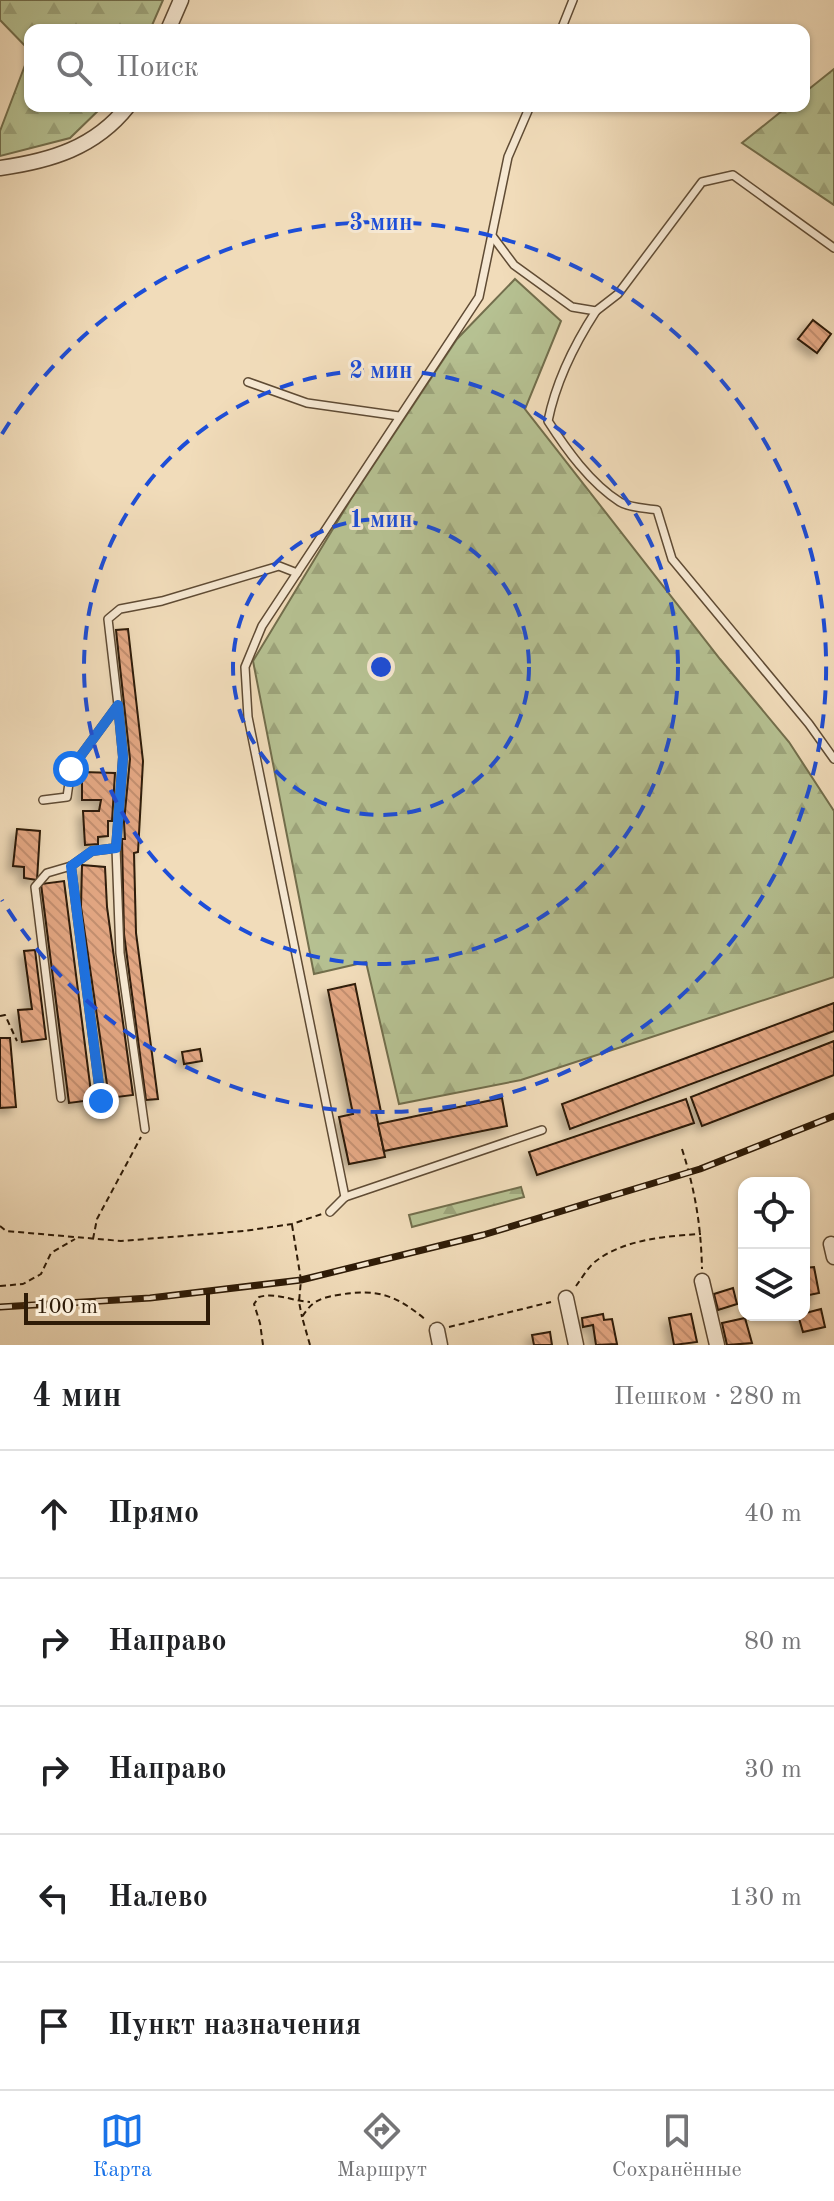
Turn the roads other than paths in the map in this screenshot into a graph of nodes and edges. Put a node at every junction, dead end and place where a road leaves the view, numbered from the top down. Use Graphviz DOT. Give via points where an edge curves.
graph roads {
  1 [pos="181,0"];
  2 [pos="573,0"];
  3 [pos="171,24"];
  4 [pos="563,24"];
  5 [pos="124,112"];
  6 [pos="527,112"];
  7 [pos="0,168"];
  8 [pos="493,237"];
  9 [pos="834,248"];
  10 [pos="596,311"];
  11 [pos="248,382"];
  12 [pos="399,416"];
  13 [pos="297,573"];
  14 [pos="118,705"];
  15 [pos="834,759"];
  16 [pos="43,800"];
  17 [pos="116,848"];
  18 [pos="71,866"];
  19 [pos="61,1098"];
  20 [pos="101,1101"];
  21 [pos="145,1129"];
  22 [pos="542,1130"];
  23 [pos="345,1197"];
  24 [pos="330,1212"];
  25 [pos="702,1281"];
  26 [pos="566,1298"];
  27 [pos="576,1345"];
  28 [pos="717,1345"];
  1 -- 3 [label="street"];
  2 -- 4 [label="lane"];
  5 -- 7 [label="street" via="76,149"];
  6 -- 8 [label="lane" via="508,157"];
  8 -- 10 [label="lane" via="514,265 572,307"];
  8 -- 12 [label="lane" via="479,297"];
  9 -- 10 [label="lane" via="733,175 702,182 618,294"];
  10 -- 15 [label="lane" via="577,340 548,421 594,480 622,503 657,510 672,559"];
  11 -- 12 [label="lane" via="307,403"];
  12 -- 13 [label="lane"];
  13 -- 14 [label="lane" via="279,566 120,609 108,619"];
  13 -- 23 [label="lane" via="262,626 245,667 248,717"];
  14 -- 16 [label="lane" via="71,769 67,797"];
  14 -- 17 [label="lane" via="123,757"];
  17 -- 18 [label="lane" via="92,851"];
  17 -- 21 [label="lane" via="120,953"];
  18 -- 19 [label="lane" via="47,873 35,887"];
  18 -- 20 [label="lane"];
  22 -- 23 [label="lane"];
  23 -- 24 [label="lane"];
  25 -- 28 [label="street"];
  26 -- 27 [label="street"];
}
